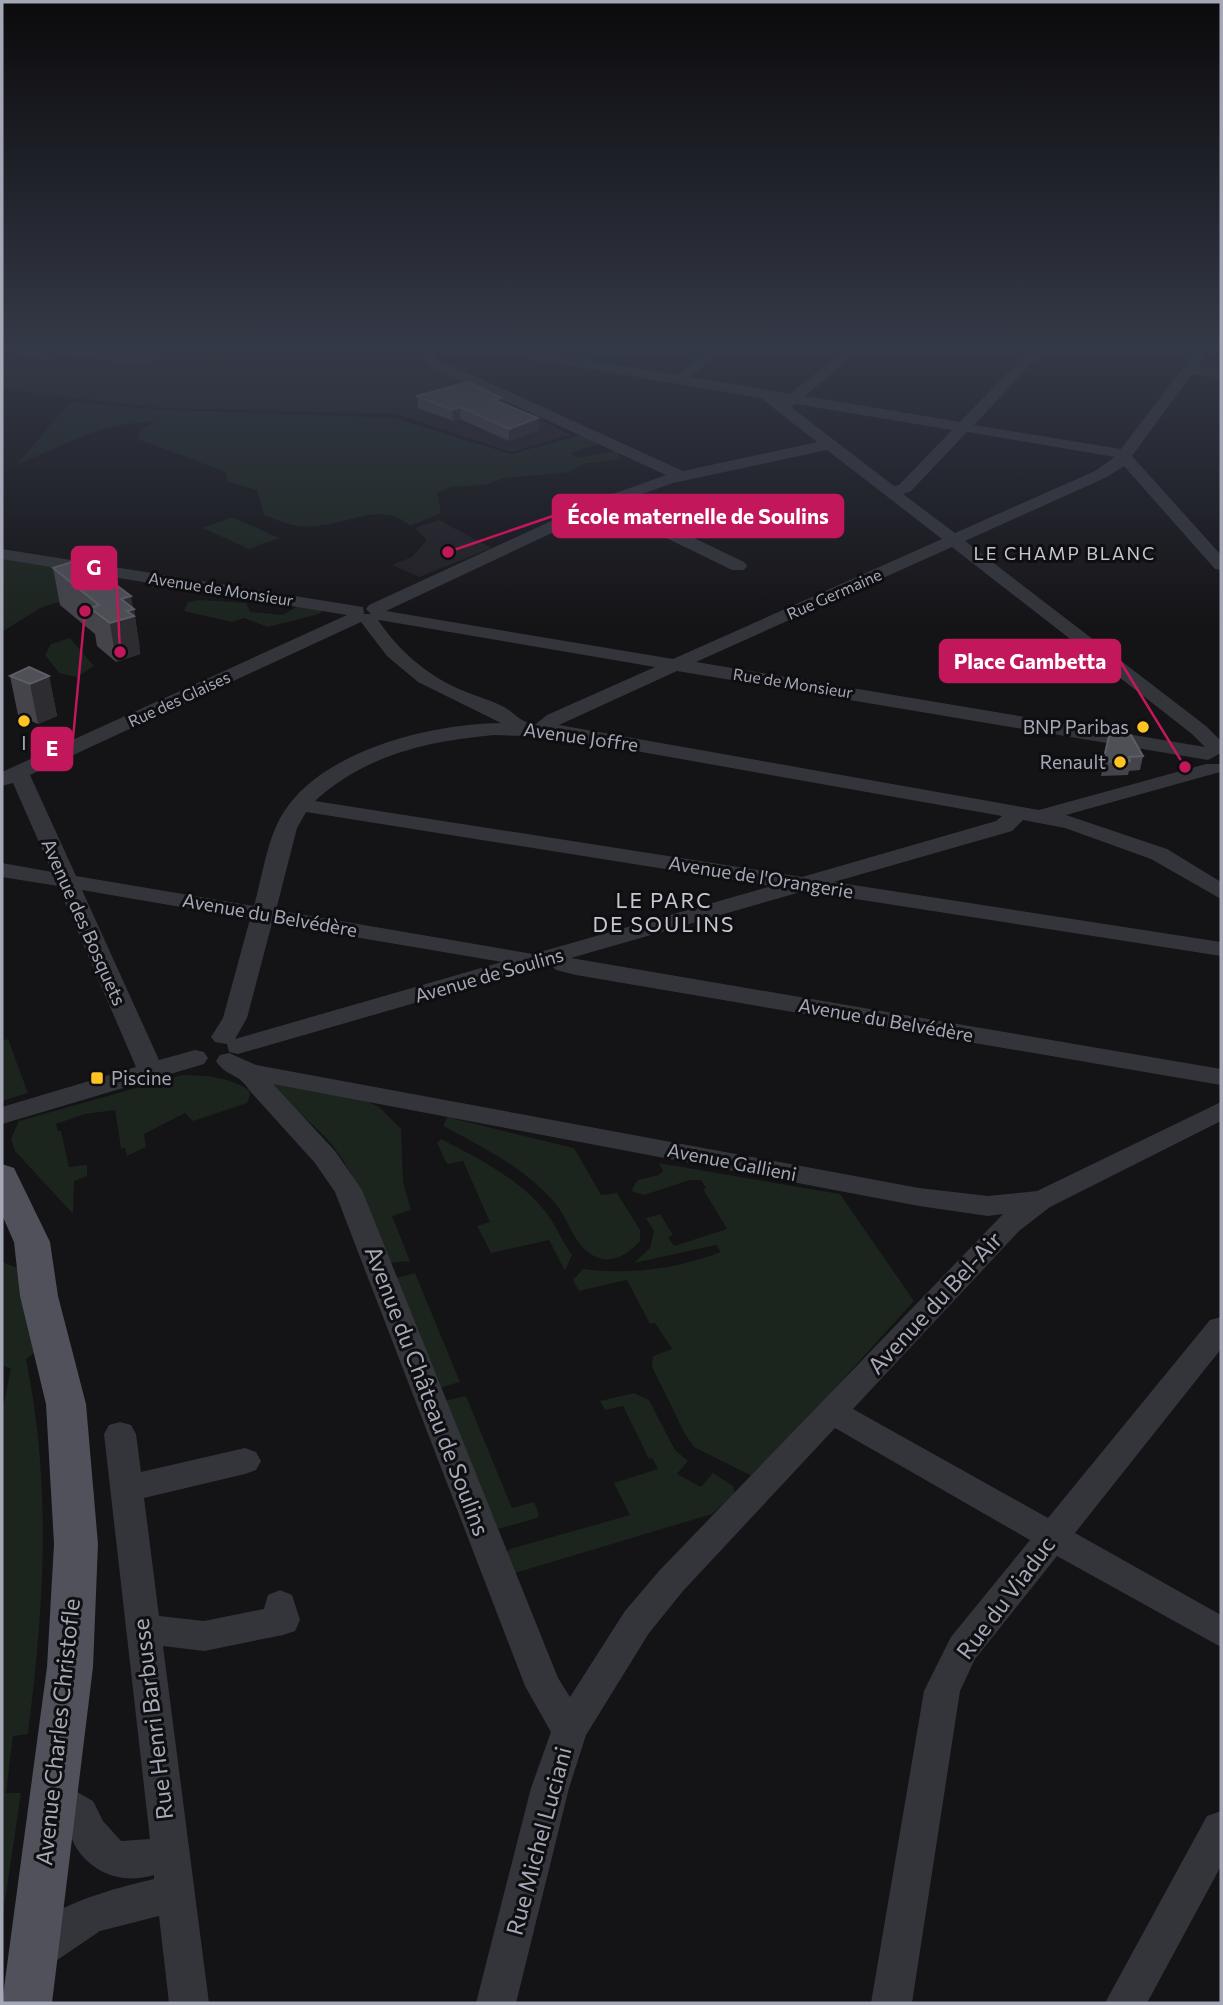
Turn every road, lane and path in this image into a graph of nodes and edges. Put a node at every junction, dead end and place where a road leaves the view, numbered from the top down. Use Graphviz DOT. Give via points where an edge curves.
graph roads {
  1 [pos="608,443"];
  2 [pos="948,443"];
  3 [pos="1055,443"];
  4 [pos="1131,443"];
  5 [pos="831,444"];
  6 [pos="1122,454"];
  7 [pos="681,476"];
  8 [pos="892,492"];
  9 [pos="605,502"];
  10 [pos="954,540"];
  11 [pos="2,554"];
  12 [pos="1221,565"];
  13 [pos="738,566"];
  14 [pos="367,614"];
  15 [pos="677,664"];
  16 [pos="515,728"];
  17 [pos="542,729"];
  18 [pos="1216,758"];
  19 [pos="10,776"];
  20 [pos="300,804"];
  21 [pos="1027,814"];
  22 [pos="1072,815"];
  23 [pos="2,870"];
  24 [pos="64,881"];
  25 [pos="806,884"];
  26 [pos="1221,892"];
  27 [pos="264,913"];
  28 [pos="1221,949"];
  29 [pos="546,959"];
  30 [pos="236,1054"];
  31 [pos="151,1070"];
  32 [pos="1221,1077"];
  33 [pos="1221,1110"];
  34 [pos="2,1116"];
  35 [pos="2,1176"];
  36 [pos="1042,1200"];
  37 [pos="2,1225"];
  38 [pos="39,1296"];
  39 [pos="1221,1328"];
  40 [pos="832,1412"];
  41 [pos="120,1434"];
  42 [pos="245,1461"];
  43 [pos="125,1489"];
  44 [pos="755,1489"];
  45 [pos="1052,1537"];
  46 [pos="280,1605"];
  47 [pos="143,1629"];
  48 [pos="1221,1632"];
  49 [pos="570,1730"];
  50 [pos="52,1795"];
  51 [pos="1221,1829"];
  52 [pos="170,1851"];
  53 [pos="174,1893"];
  54 [pos="33,1953"];
  55 [pos="26,2003"];
  56 [pos="189,2003"];
  57 [pos="496,2003"];
  58 [pos="892,2003"];
  59 [pos="1125,2003"];
  1 -- 7 [label="street"];
  2 -- 8 [label="street" via="905,488"];
  3 -- 6 [label="street"];
  4 -- 6 [label="street, Rue Germaine"];
  5 -- 7 [label="street, Rue des Glaises"];
  5 -- 8 [label="street"];
  6 -- 10 [label="street, Rue Germaine" via="1119,462 1094,477"];
  6 -- 12 [label="street"];
  7 -- 9 [label="street, Rue des Glaises"];
  8 -- 10 [label="street"];
  9 -- 13 [label="street"];
  9 -- 14 [label="street, Rue des Glaises"];
  10 -- 15 [label="street, Rue Germaine"];
  10 -- 18 [label="street" via="1199,730"];
  11 -- 14 [label="street, Avenue de Monsieur"];
  14 -- 15 [label="street, Rue de Monsieur"];
  14 -- 16 [label="street" via="383,642 415,672 509,717"];
  14 -- 19 [label="street, Rue des Glaises"];
  15 -- 17 [label="street, Rue Germaine" via="554,719"];
  15 -- 18 [label="street, Rue de Monsieur"];
  16 -- 17 [label="street, Avenue Joffre"];
  16 -- 20 [label="street, Avenue Joffre" via="449,734 395,748 345,769"];
  17 -- 21 [label="street, Avenue Joffre"];
  18 -- 22 [label="street, Avenue Joffre"];
  19 -- 24 [label="street, Avenue des Bosquets"];
  20 -- 25 [label="street, Avenue de l'Orangerie"];
  20 -- 27 [label="street, Avenue Joffre" via="286,828"];
  21 -- 22 [label="street, Avenue Joffre"];
  21 -- 25 [label="street, Avenue de Soulins" via="1004,825"];
  22 -- 26 [label="street" via="1159,854"];
  23 -- 24 [label="street, Avenue du Belvédère"];
  24 -- 27 [label="street, Avenue du Belvédère"];
  24 -- 31 [label="street, Avenue des Bosquets"];
  25 -- 28 [label="street, Avenue de l'Orangerie"];
  25 -- 29 [label="street, Avenue de Soulins"];
  27 -- 29 [label="street, Avenue du Belvédère"];
  27 -- 30 [label="street, Avenue Joffre" via="235,1018"];
  29 -- 30 [label="street, Avenue de Soulins"];
  29 -- 32 [label="street, Avenue du Belvédère" via="576,968"];
  30 -- 31 [label="street, Avenue de Soulins" via="203,1041 194,1049 195,1058"];
  30 -- 36 [label="street, Avenue Gallieni" via="919,1197 988,1206"];
  30 -- 49 [label="street, Avenue du Château de Soulins" via="348,1190 543,1686"];
  31 -- 34 [label="street"];
  33 -- 36 [label="street, Avenue Gallieni"];
  35 -- 38 [label="main road, Avenue Charles Christofle" via="32,1242"];
  36 -- 40 [label="street, Avenue du Bel-Air" via="1009,1224"];
  37 -- 38 [label="main road, Avenue Charles Christofle"];
  38 -- 50 [label="main road, Avenue Charles Christofle" via="65,1404 76,1544 70,1667"];
  39 -- 45 [label="street, Rue du Viaduc"];
  40 -- 44 [label="street, Avenue du Bel-Air"];
  40 -- 45 [label="street"];
  41 -- 43 [label="street, Rue Henri Barbusse"];
  42 -- 43 [label="street"];
  43 -- 47 [label="street, Rue Henri Barbusse"];
  44 -- 49 [label="street, Rue Michel Luciani" via="637,1622"];
  45 -- 48 [label="street"];
  45 -- 58 [label="street, Rue du Viaduc" via="962,1648 942,1691"];
  46 -- 47 [label="street" via="283,1620 204,1636"];
  47 -- 52 [label="street, Rue Henri Barbusse"];
  49 -- 57 [label="street, Rue Michel Luciani" via="550,1788"];
  50 -- 52 [label="street" via="79,1814 101,1849 122,1862 138,1863"];
  50 -- 54 [label="main road, Avenue Charles Christofle"];
  51 -- 59 [label="street"];
  52 -- 53 [label="street, Rue Henri Barbusse"];
  53 -- 54 [label="street" via="92,1914"];
  53 -- 56 [label="street, Rue Henri Barbusse"];
  54 -- 55 [label="main road, Avenue Charles Christofle"];
}
